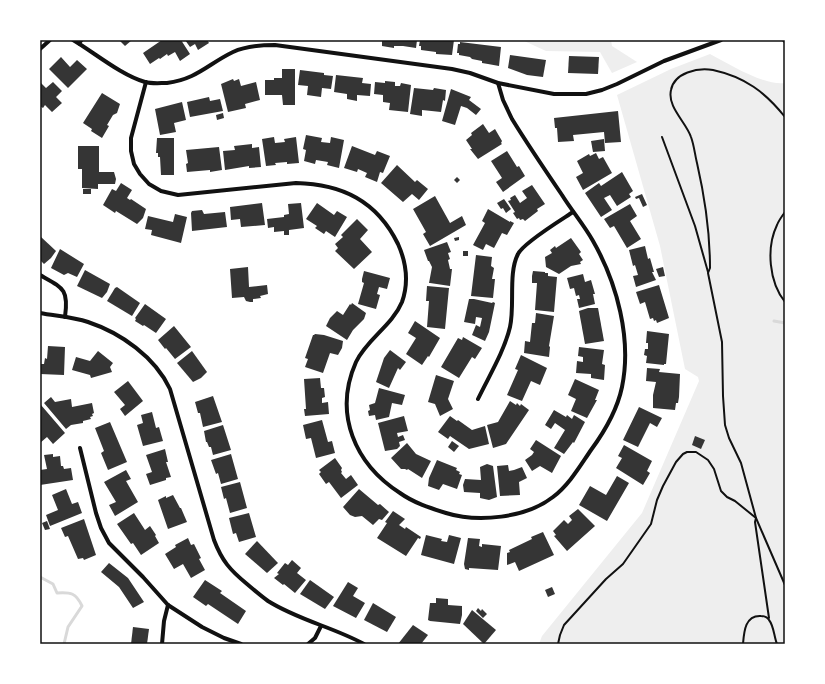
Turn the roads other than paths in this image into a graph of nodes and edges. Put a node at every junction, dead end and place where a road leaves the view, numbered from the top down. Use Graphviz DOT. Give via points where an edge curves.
graph roads {
  1 [pos="50,40"];
  2 [pos="74,40"];
  3 [pos="721,40"];
  4 [pos="81,42"];
  5 [pos="40,49"];
  6 [pos="146,82"];
  7 [pos="498,83"];
  8 [pos="573,212"];
  9 [pos="40,275"];
  10 [pos="40,313"];
  11 [pos="65,317"];
  12 [pos="478,399"];
  13 [pos="80,448"];
  14 [pos="168,605"];
  15 [pos="321,626"];
  16 [pos="162,644"];
  17 [pos="241,644"];
  18 [pos="308,644"];
  19 [pos="364,644"];
  1 -- 5 [label="street"];
  2 -- 4 [label="street"];
  3 -- 7 [label="street" via="617,84 586,94 554,94"];
  4 -- 6 [label="street" via="127,74"];
  6 -- 7 [label="street" via="175,82 190,77 232,52 246,47 275,45 452,69"];
  6 -- 8 [label="street" via="131,138 131,151 134,164 149,184 161,191 178,195 296,183 315,184 337,189 358,198 377,213 391,231 402,254 407,273 406,290 400,307 367,345 356,362 348,386 346,407 349,428 357,449 383,480 401,494 452,515 483,518 511,515 537,508 554,497 570,480 604,433 615,410 622,388 625,363 624,334 617,301 608,273 593,242"];
  7 -- 8 [label="street" via="512,119"];
  8 -- 12 [label="street" via="527,244 518,254 514,270 510,326 505,343"];
  9 -- 11 [label="street" via="63,290 67,303"];
  10 -- 11 [label="street"];
  11 -- 15 [label="street" via="88,322 118,336 132,344 155,366 170,389 214,540 225,563 232,572 267,600"];
  13 -- 14 [label="street" via="101,528 109,544"];
  14 -- 16 [label="street"];
  14 -- 17 [label="street" via="202,627"];
  15 -- 18 [label="street" via="315,638"];
  15 -- 19 [label="street"];
}
